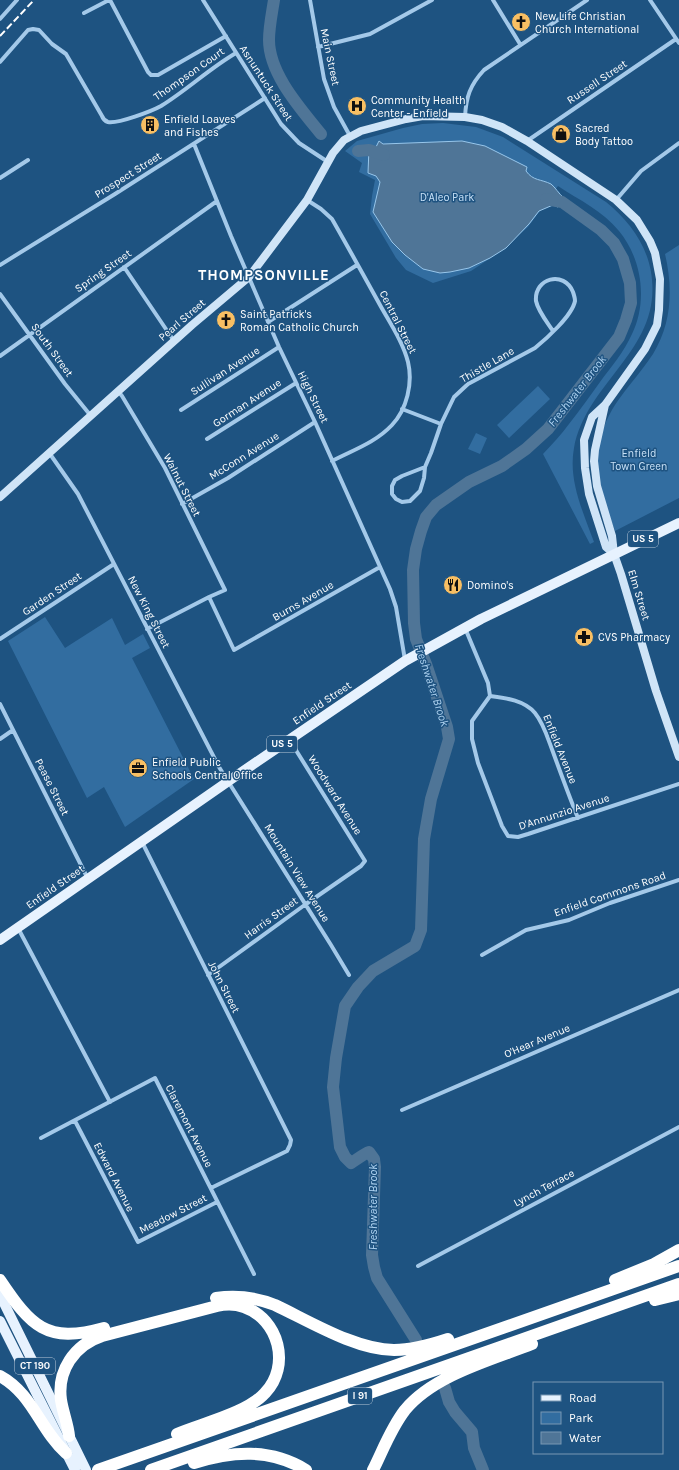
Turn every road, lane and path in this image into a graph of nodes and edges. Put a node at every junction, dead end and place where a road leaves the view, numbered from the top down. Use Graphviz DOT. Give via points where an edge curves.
graph roads {
  1 [pos="16,0"];
  2 [pos="109,0"];
  3 [pos="203,0"];
  4 [pos="310,0"];
  5 [pos="432,0"];
  6 [pos="493,0"];
  7 [pos="587,0"];
  8 [pos="650,0"];
  9 [pos="84,13"];
  10 [pos="0,19"];
  11 [pos="226,36"];
  12 [pos="678,41"];
  13 [pos="520,44"];
  14 [pos="318,47"];
  15 [pos="236,53"];
  16 [pos="0,62"];
  17 [pos="265,98"];
  18 [pos="465,116"];
  19 [pos="350,136"];
  20 [pos="527,141"];
  21 [pos="679,143"];
  22 [pos="194,144"];
  23 [pos="28,160"];
  24 [pos="328,162"];
  25 [pos="0,178"];
  26 [pos="307,200"];
  27 [pos="616,200"];
  28 [pos="217,201"];
  29 [pos="0,265"];
  30 [pos="357,265"];
  31 [pos="124,267"];
  32 [pos="249,277"];
  33 [pos="0,294"];
  34 [pos="268,322"];
  35 [pos="553,331"];
  36 [pos="30,335"];
  37 [pos="174,342"];
  38 [pos="279,347"];
  39 [pos="0,356"];
  40 [pos="296,382"];
  41 [pos="118,391"];
  42 [pos="605,405"];
  43 [pos="402,409"];
  44 [pos="181,410"];
  45 [pos="91,416"];
  46 [pos="315,422"];
  47 [pos="441,424"];
  48 [pos="207,439"];
  49 [pos="50,454"];
  50 [pos="332,461"];
  51 [pos="425,467"];
  52 [pos="0,497"];
  53 [pos="182,504"];
  54 [pos="679,523"];
  55 [pos="614,554"];
  56 [pos="114,564"];
  57 [pos="380,567"];
  58 [pos="209,597"];
  59 [pos="465,628"];
  60 [pos="147,629"];
  61 [pos="0,639"];
  62 [pos="405,661"];
  63 [pos="490,696"];
  64 [pos="0,704"];
  65 [pos="14,730"];
  66 [pos="0,739"];
  67 [pos="289,739"];
  68 [pos="679,757"];
  69 [pos="228,781"];
  70 [pos="679,784"];
  71 [pos="578,818"];
  72 [pos="141,841"];
  73 [pos="365,861"];
  74 [pos="88,879"];
  75 [pos="679,880"];
  76 [pos="306,904"];
  77 [pos="18,928"];
  78 [pos="0,940"];
  79 [pos="482,955"];
  80 [pos="348,975"];
  81 [pos="208,976"];
  82 [pos="679,990"];
  83 [pos="110,1102"];
  84 [pos="402,1110"];
  85 [pos="75,1121"];
  86 [pos="679,1127"];
  87 [pos="41,1138"];
  88 [pos="291,1140"];
  89 [pos="211,1188"];
  90 [pos="217,1202"];
  91 [pos="138,1242"];
  92 [pos="679,1250"];
  93 [pos="418,1266"];
  94 [pos="679,1266"];
  95 [pos="254,1274"];
  96 [pos="0,1280"];
  97 [pos="679,1284"];
  98 [pos="679,1294"];
  99 [pos="0,1295"];
  100 [pos="638,1299"];
  101 [pos="578,1302"];
  102 [pos="0,1321"];
  103 [pos="569,1323"];
  104 [pos="475,1338"];
  105 [pos="0,1376"];
  106 [pos="69,1436"];
  107 [pos="72,1456"];
  108 [pos="134,1458"];
  109 [pos="75,1470"];
  110 [pos="86,1470"];
  111 [pos="98,1470"];
  112 [pos="151,1470"];
  113 [pos="161,1470"];
  114 [pos="168,1470"];
  115 [pos="306,1470"];
  116 [pos="373,1470"];
  1 -- 10 [label="street"];
  2 -- 9 [label="street"];
  2 -- 11 [label="street" via="151,75 158,75"];
  3 -- 11 [label="street, Asnuntuck Street"];
  4 -- 14 [label="street, Main Street"];
  5 -- 14 [label="street" via="370,34"];
  6 -- 13 [label="street"];
  7 -- 13 [label="street"];
  8 -- 12 [label="street"];
  11 -- 15 [label="street, Asnuntuck Street"];
  12 -- 20 [label="street, Russell Street"];
  13 -- 18 [label="street" via="479,75 465,101"];
  14 -- 19 [label="street, Main Street" via="328,91"];
  15 -- 16 [label="street, Thompson Court" via="160,106 111,122 102,116 67,56 39,30 28,30"];
  15 -- 17 [label="street, Asnuntuck Street"];
  17 -- 22 [label="street, Prospect Street"];
  17 -- 24 [label="street, Asnuntuck Street" via="291,136"];
  18 -- 19 [label="street" via="417,117"];
  18 -- 20 [label="street" via="502,127"];
  19 -- 24 [label="street, Pearl Street"];
  20 -- 27 [label="street"];
  21 -- 27 [label="street" via="641,171"];
  22 -- 28 [label="street, High Street"];
  22 -- 29 [label="street, Prospect Street"];
  23 -- 25 [label="street"];
  24 -- 26 [label="street, Pearl Street"];
  26 -- 30 [label="street, Central Street" via="332,219"];
  26 -- 32 [label="street, Pearl Street"];
  27 -- 42 [label="street" via="637,220 650,241 658,264 660,294 657,325 645,349"];
  28 -- 31 [label="street, Spring Street"];
  28 -- 32 [label="street, High Street"];
  30 -- 34 [label="street"];
  30 -- 43 [label="street, Central Street" via="397,335 408,362 409,386"];
  31 -- 36 [label="street, Spring Street"];
  31 -- 37 [label="street"];
  32 -- 34 [label="street, High Street"];
  32 -- 37 [label="street, Pearl Street"];
  33 -- 36 [label="street, South Street"];
  34 -- 38 [label="street, High Street"];
  35 -- 35 [label="street, Thistle Lane" via="537,304 537,296 544,282 557,279 569,285 575,299 573,307"];
  35 -- 47 [label="street, Thistle Lane" via="535,348 459,391"];
  36 -- 39 [label="street, Spring Street"];
  36 -- 45 [label="street, South Street"];
  37 -- 41 [label="street, Pearl Street"];
  38 -- 40 [label="street, High Street"];
  38 -- 44 [label="street, Sullivan Avenue"];
  40 -- 46 [label="street, High Street"];
  40 -- 48 [label="street, Gorman Avenue"];
  41 -- 45 [label="street, Pearl Street"];
  41 -- 53 [label="street, Walnut Street" via="155,450"];
  42 -- 55 [label="street" via="594,461 597,486 612,536"];
  42 -- 55 [label="street" via="592,417 586,431 585,468 589,494 603,539 606,547"];
  43 -- 47 [label="street"];
  43 -- 50 [label="street, Central Street" via="393,424 378,438"];
  45 -- 49 [label="street, Pearl Street"];
  46 -- 50 [label="street, High Street"];
  46 -- 53 [label="street, McConn Avenue" via="228,478"];
  47 -- 51 [label="street, Thistle Lane"];
  49 -- 52 [label="street, Pearl Street"];
  49 -- 56 [label="street, New King Street" via="78,494"];
  50 -- 57 [label="street, High Street"];
  51 -- 51 [label="street, Thistle Lane" via="422,484 416,496 407,502 396,499 392,494 395,480"];
  53 -- 58 [label="street, Walnut Street" via="225,590"];
  54 -- 55 [label="main road, Enfield Street / US 5"];
  55 -- 59 [label="main road, Enfield Street / US 5"];
  55 -- 68 [label="street, Elm Street"];
  56 -- 60 [label="street, New King Street"];
  56 -- 61 [label="street, Garden Street"];
  57 -- 58 [label="street, Burns Avenue" via="234,650"];
  57 -- 62 [label="street, High Street" via="396,607"];
  58 -- 60 [label="street"];
  59 -- 62 [label="main road, Enfield Street / US 5"];
  59 -- 63 [label="street" via="488,683"];
  60 -- 69 [label="street, New King Street"];
  62 -- 67 [label="main road, Enfield Street / US 5"];
  63 -- 71 [label="street, Enfield Avenue" via="524,704 534,712 547,737"];
  63 -- 71 [label="street, D'Annunzio Avenue" via="472,721 472,739 478,763 505,832 508,836 518,837"];
  64 -- 65 [label="street, Pease Street"];
  65 -- 66 [label="street"];
  65 -- 74 [label="street, Pease Street"];
  67 -- 69 [label="main road, Enfield Street / US 5"];
  67 -- 73 [label="street, Woodward Avenue"];
  69 -- 72 [label="main road, Enfield Street / US 5"];
  69 -- 76 [label="street, Mountain View Avenue"];
  70 -- 71 [label="street, D'Annunzio Avenue"];
  72 -- 74 [label="main road, Enfield Street / US 5"];
  72 -- 81 [label="street, John Street"];
  73 -- 76 [label="street, Harris Street"];
  74 -- 77 [label="main road, Enfield Street / US 5"];
  75 -- 79 [label="street, Enfield Commons Road" via="569,920 526,930"];
  76 -- 80 [label="street, Mountain View Avenue"];
  76 -- 81 [label="street, Harris Street"];
  77 -- 78 [label="main road, Enfield Street / US 5"];
  77 -- 83 [label="street"];
  81 -- 88 [label="street, John Street"];
  82 -- 84 [label="street, O'Hear Avenue"];
  83 -- 85 [label="street"];
  83 -- 89 [label="street, Claremont Avenue" via="155,1078"];
  85 -- 87 [label="street"];
  85 -- 91 [label="street, Edward Avenue"];
  86 -- 93 [label="street, Lynch Terrace"];
  88 -- 89 [label="street, Meadow Street" via="287,1151"];
  89 -- 90 [label="street, Claremont Avenue"];
  90 -- 91 [label="street, Meadow Street"];
  90 -- 95 [label="street, Claremont Avenue"];
  92 -- 101 [label="highway" via="595,1289"];
  94 -- 101 [label="highway, I 91"];
  96 -- 104 [label="highway" via="32,1321 48,1331 64,1334 85,1333 209,1300 238,1296 270,1303 348,1340 372,1348 400,1350 454,1338"];
  97 -- 100 [label="highway, I 91"];
  98 -- 100 [label="highway" via="657,1299"];
  99 -- 106 [label="main road, CT 190"];
  100 -- 103 [label="highway, I 91"];
  101 -- 104 [label="highway, I 91"];
  102 -- 107 [label="main road, CT 190"];
  103 -- 112 [label="highway, I 91"];
  103 -- 116 [label="highway" via="549,1338 455,1375 422,1394 394,1426"];
  104 -- 108 [label="highway, I 91"];
  105 -- 107 [label="highway" via="13,1384 24,1396 55,1441"];
  106 -- 107 [label="main road, CT 190"];
  106 -- 108 [label="highway" via="61,1400 61,1380 70,1359 87,1343 102,1336 217,1306 243,1307 263,1318 275,1337 280,1358 274,1380 265,1393 242,1408 150,1445"];
  107 -- 109 [label="main road, CT 190"];
  107 -- 110 [label="main road, CT 190"];
  108 -- 111 [label="highway, I 91"];
  112 -- 113 [label="highway"];
  114 -- 115 [label="highway" via="216,1457 247,1453 280,1458"];
}
